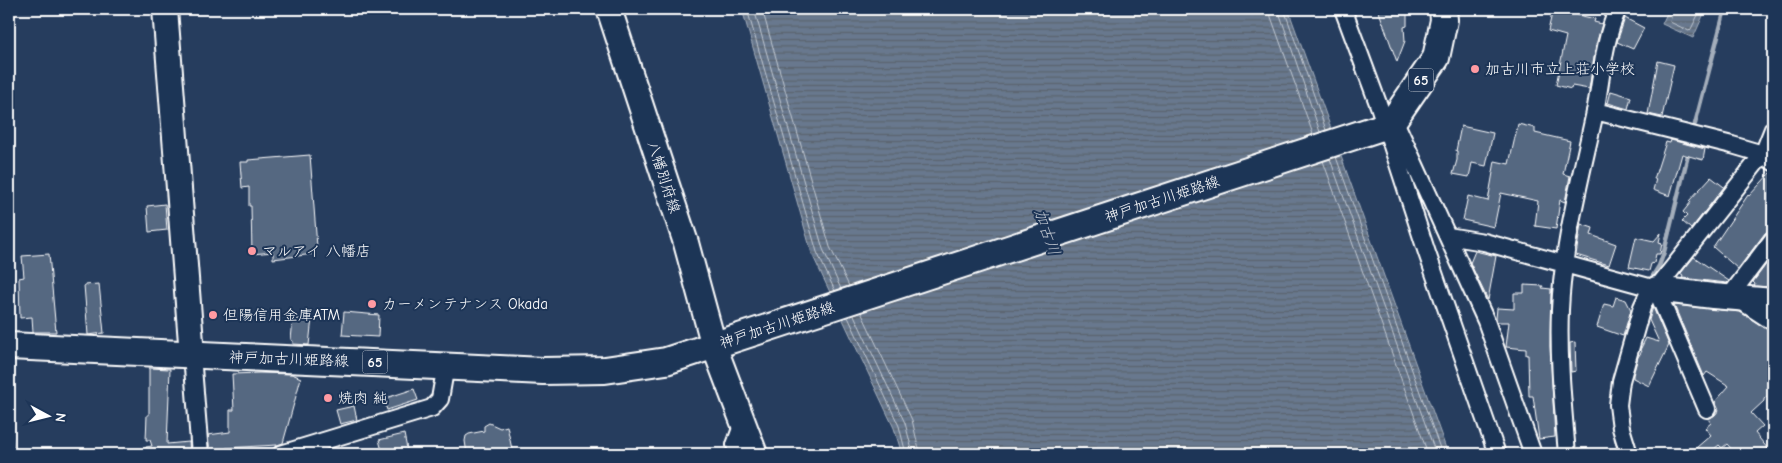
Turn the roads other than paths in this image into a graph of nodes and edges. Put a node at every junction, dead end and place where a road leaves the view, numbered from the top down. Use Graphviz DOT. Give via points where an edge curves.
graph roads {
  1 [pos="165,9"];
  2 [pos="609,9"];
  3 [pos="1343,9"];
  4 [pos="1443,9"];
  5 [pos="1618,9"];
  6 [pos="1595,111"];
  7 [pos="1383,126"];
  8 [pos="1773,128"];
  9 [pos="1768,158"];
  10 [pos="1448,236"];
  11 [pos="1773,239"];
  12 [pos="1564,264"];
  13 [pos="1656,288"];
  14 [pos="1737,298"];
  15 [pos="1773,301"];
  16 [pos="1773,322"];
  17 [pos="726,342"];
  18 [pos="9,346"];
  19 [pos="192,355"];
  20 [pos="446,365"];
  21 [pos="1707,409"];
  22 [pos="743,423"];
  23 [pos="200,454"];
  24 [pos="281,454"];
  25 [pos="738,454"];
  26 [pos="754,454"];
  27 [pos="1496,454"];
  28 [pos="1533,454"];
  29 [pos="1566,454"];
  30 [pos="1628,454"];
  1 -- 19 [label="street"];
  2 -- 17 [label="street, 八幡別府線" via="686,243"];
  3 -- 7 [label="street"];
  4 -- 7 [label="main road, 65" via="1444,20 1436,58"];
  5 -- 6 [label="street" via="1611,23"];
  6 -- 9 [label="street"];
  6 -- 12 [label="street"];
  7 -- 10 [label="street"];
  7 -- 17 [label="main road, 神戸加古川姫路線 / 65"];
  7 -- 27 [label="street"];
  8 -- 9 [label="street"];
  9 -- 13 [label="street"];
  10 -- 12 [label="street" via="1484,242"];
  10 -- 28 [label="street" via="1486,321"];
  11 -- 14 [label="street" via="1738,284"];
  12 -- 13 [label="street"];
  12 -- 29 [label="street" via="1560,369"];
  13 -- 14 [label="street"];
  13 -- 21 [label="street"];
  13 -- 30 [label="street" via="1648,294 1642,307 1621,381 1618,405"];
  14 -- 15 [label="street"];
  14 -- 16 [label="street"];
  17 -- 20 [label="main road, 神戸加古川姫路線 / 65" via="666,360 605,370 543,371"];
  17 -- 22 [label="street, 八幡別府線"];
  18 -- 19 [label="main road, 神戸加古川姫路線 / 65"];
  19 -- 20 [label="main road, 神戸加古川姫路線 / 65"];
  19 -- 23 [label="street"];
  20 -- 24 [label="street" via="440,399 432,408"];
  22 -- 25 [label="street" via="735,445"];
  22 -- 26 [label="street, 八幡別府線"];
}
